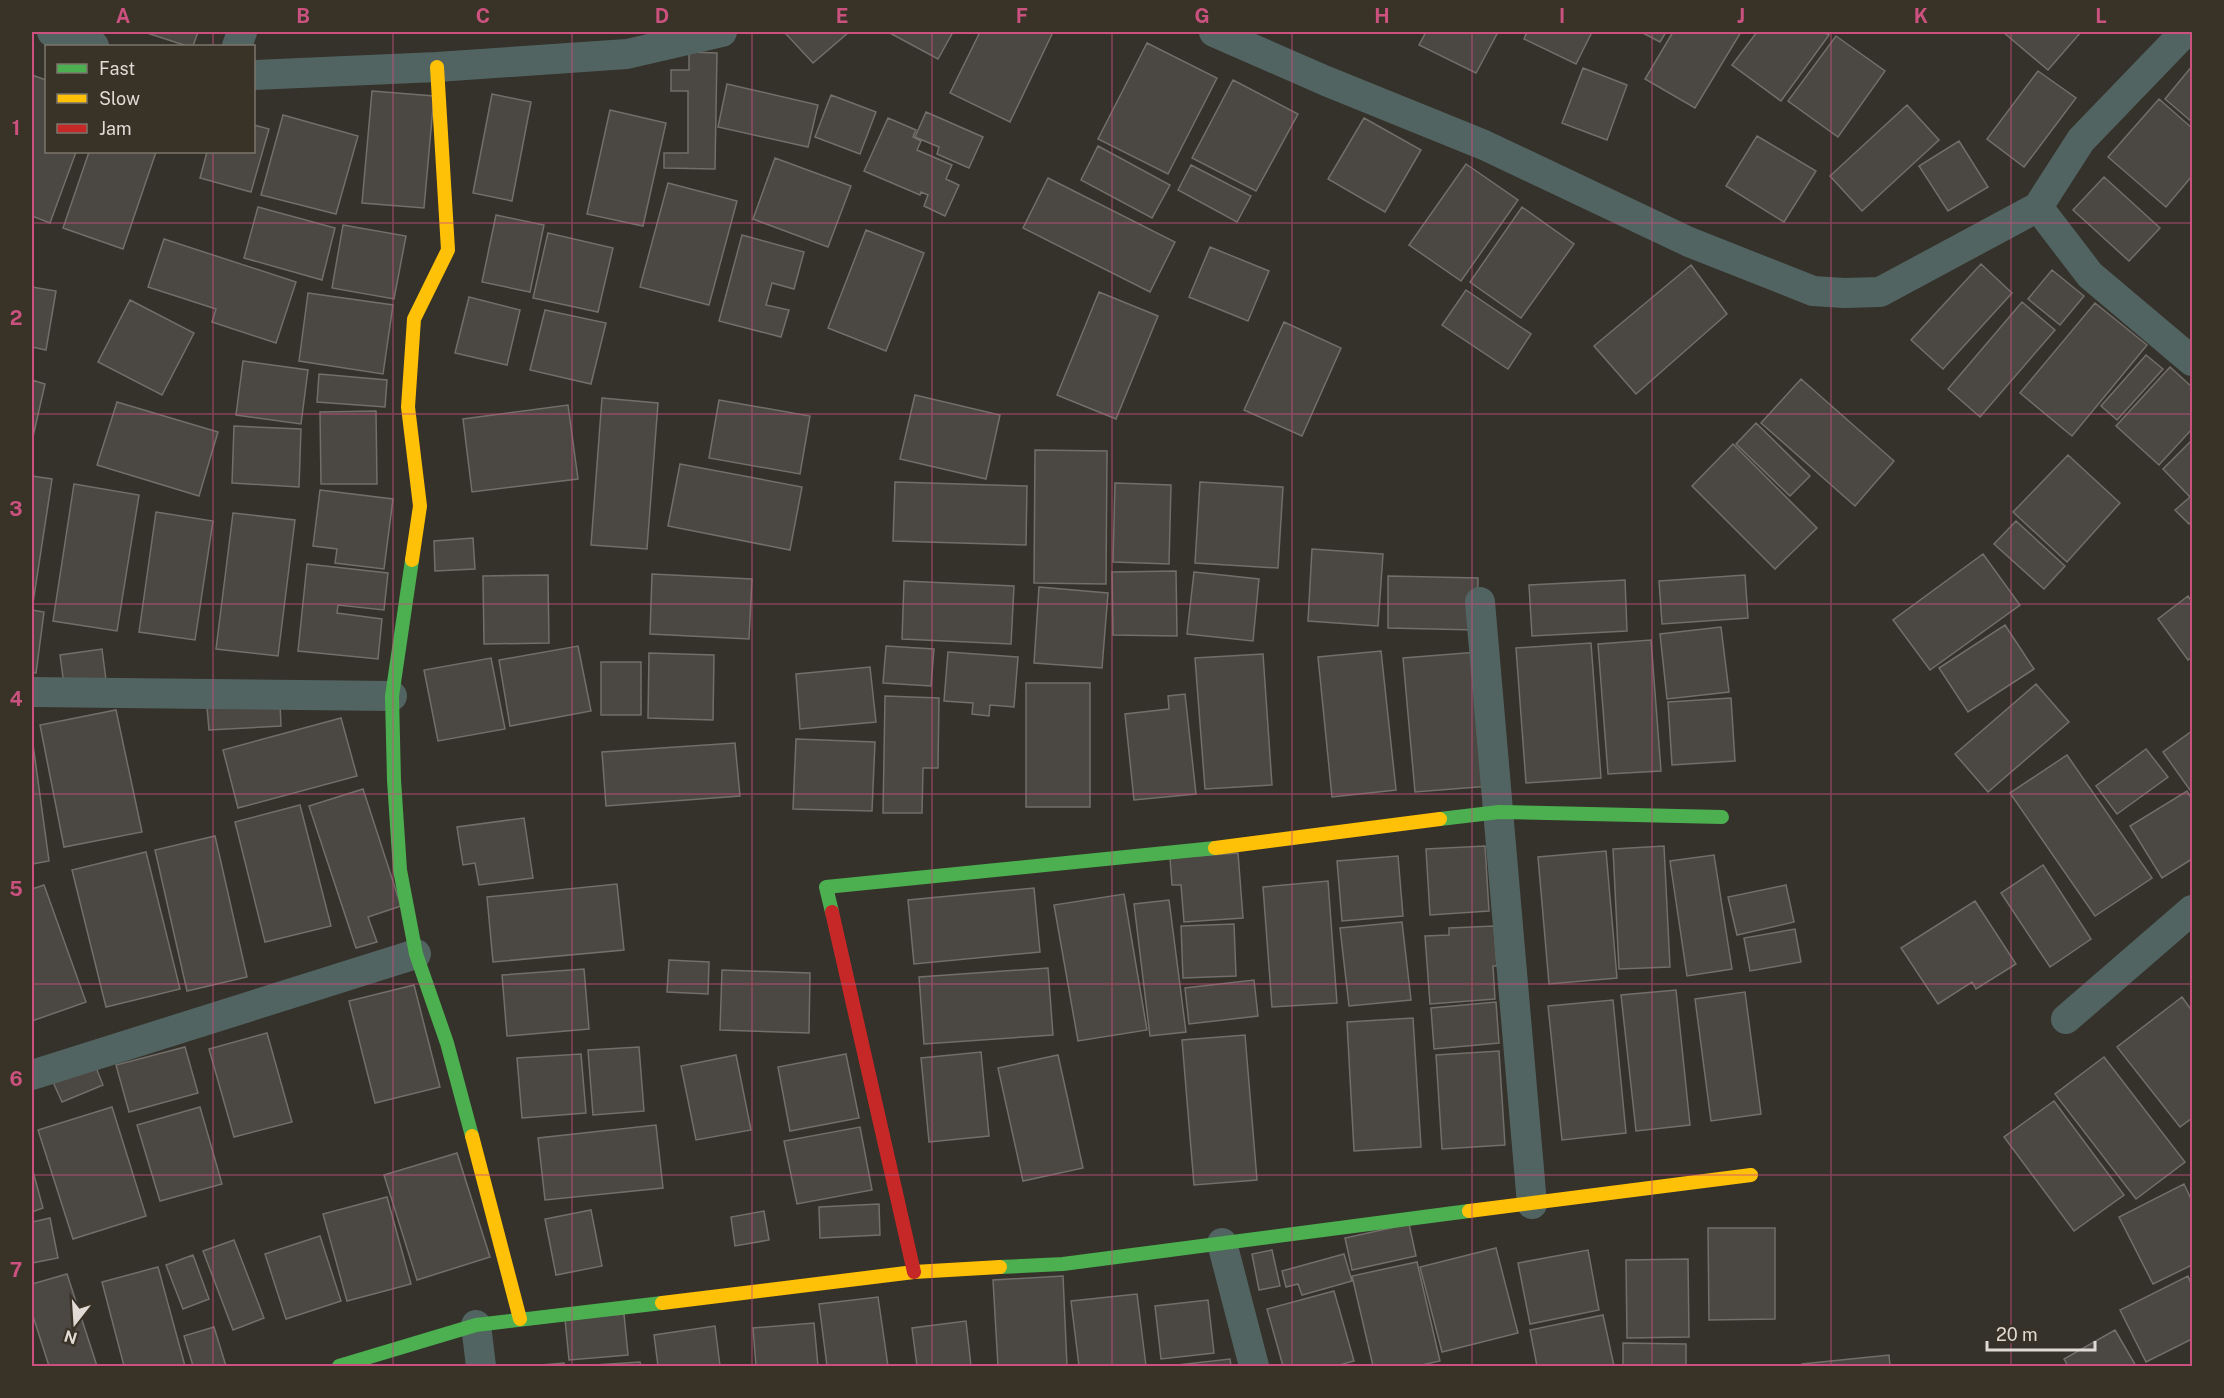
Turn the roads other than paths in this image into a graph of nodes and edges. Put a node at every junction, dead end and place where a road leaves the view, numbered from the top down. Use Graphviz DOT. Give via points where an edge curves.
graph roads {
  1 [pos="52,32"];
  2 [pos="722,32"];
  3 [pos="1214,32"];
  4 [pos="2185,32"];
  5 [pos="91,45"];
  6 [pos="437,67"];
  7 [pos="255,75"];
  8 [pos="2038,207"];
  9 [pos="2193,362"];
  10 [pos="1480,602"];
  11 [pos="32,692"];
  12 [pos="392,696"];
  13 [pos="1499,812"];
  14 [pos="1722,817"];
  15 [pos="2193,910"];
  16 [pos="416,954"];
  17 [pos="2066,1019"];
  18 [pos="32,1076"];
  19 [pos="1751,1175"];
  20 [pos="1532,1204"];
  21 [pos="1222,1243"];
  22 [pos="914,1272"];
  23 [pos="520,1319"];
  24 [pos="476,1325"];
  25 [pos="339,1366"];
  26 [pos="482,1366"];
  27 [pos="1254,1366"];
  1 -- 5 [label="street"];
  2 -- 6 [label="street" via="627,54"];
  3 -- 8 [label="street" via="1484,145 1689,242 1813,291 1880,292"];
  4 -- 8 [label="street" via="2081,140"];
  6 -- 7 [label="street"];
  6 -- 12 [label="street" via="448,250 414,319 408,407 420,506"];
  8 -- 9 [label="street" via="2090,275"];
  10 -- 13 [label="street"];
  11 -- 12 [label="street"];
  12 -- 16 [label="street" via="400,870"];
  13 -- 14 [label="street"];
  13 -- 20 [label="street"];
  13 -- 22 [label="street" via="1178,853 826,887"];
  15 -- 17 [label="street"];
  16 -- 18 [label="street"];
  16 -- 23 [label="street" via="447,1044"];
  19 -- 20 [label="street"];
  20 -- 21 [label="street"];
  21 -- 22 [label="street" via="1063,1263"];
  21 -- 27 [label="street"];
  22 -- 23 [label="street"];
  23 -- 24 [label="street"];
  24 -- 25 [label="street"];
  24 -- 26 [label="street"];
}
